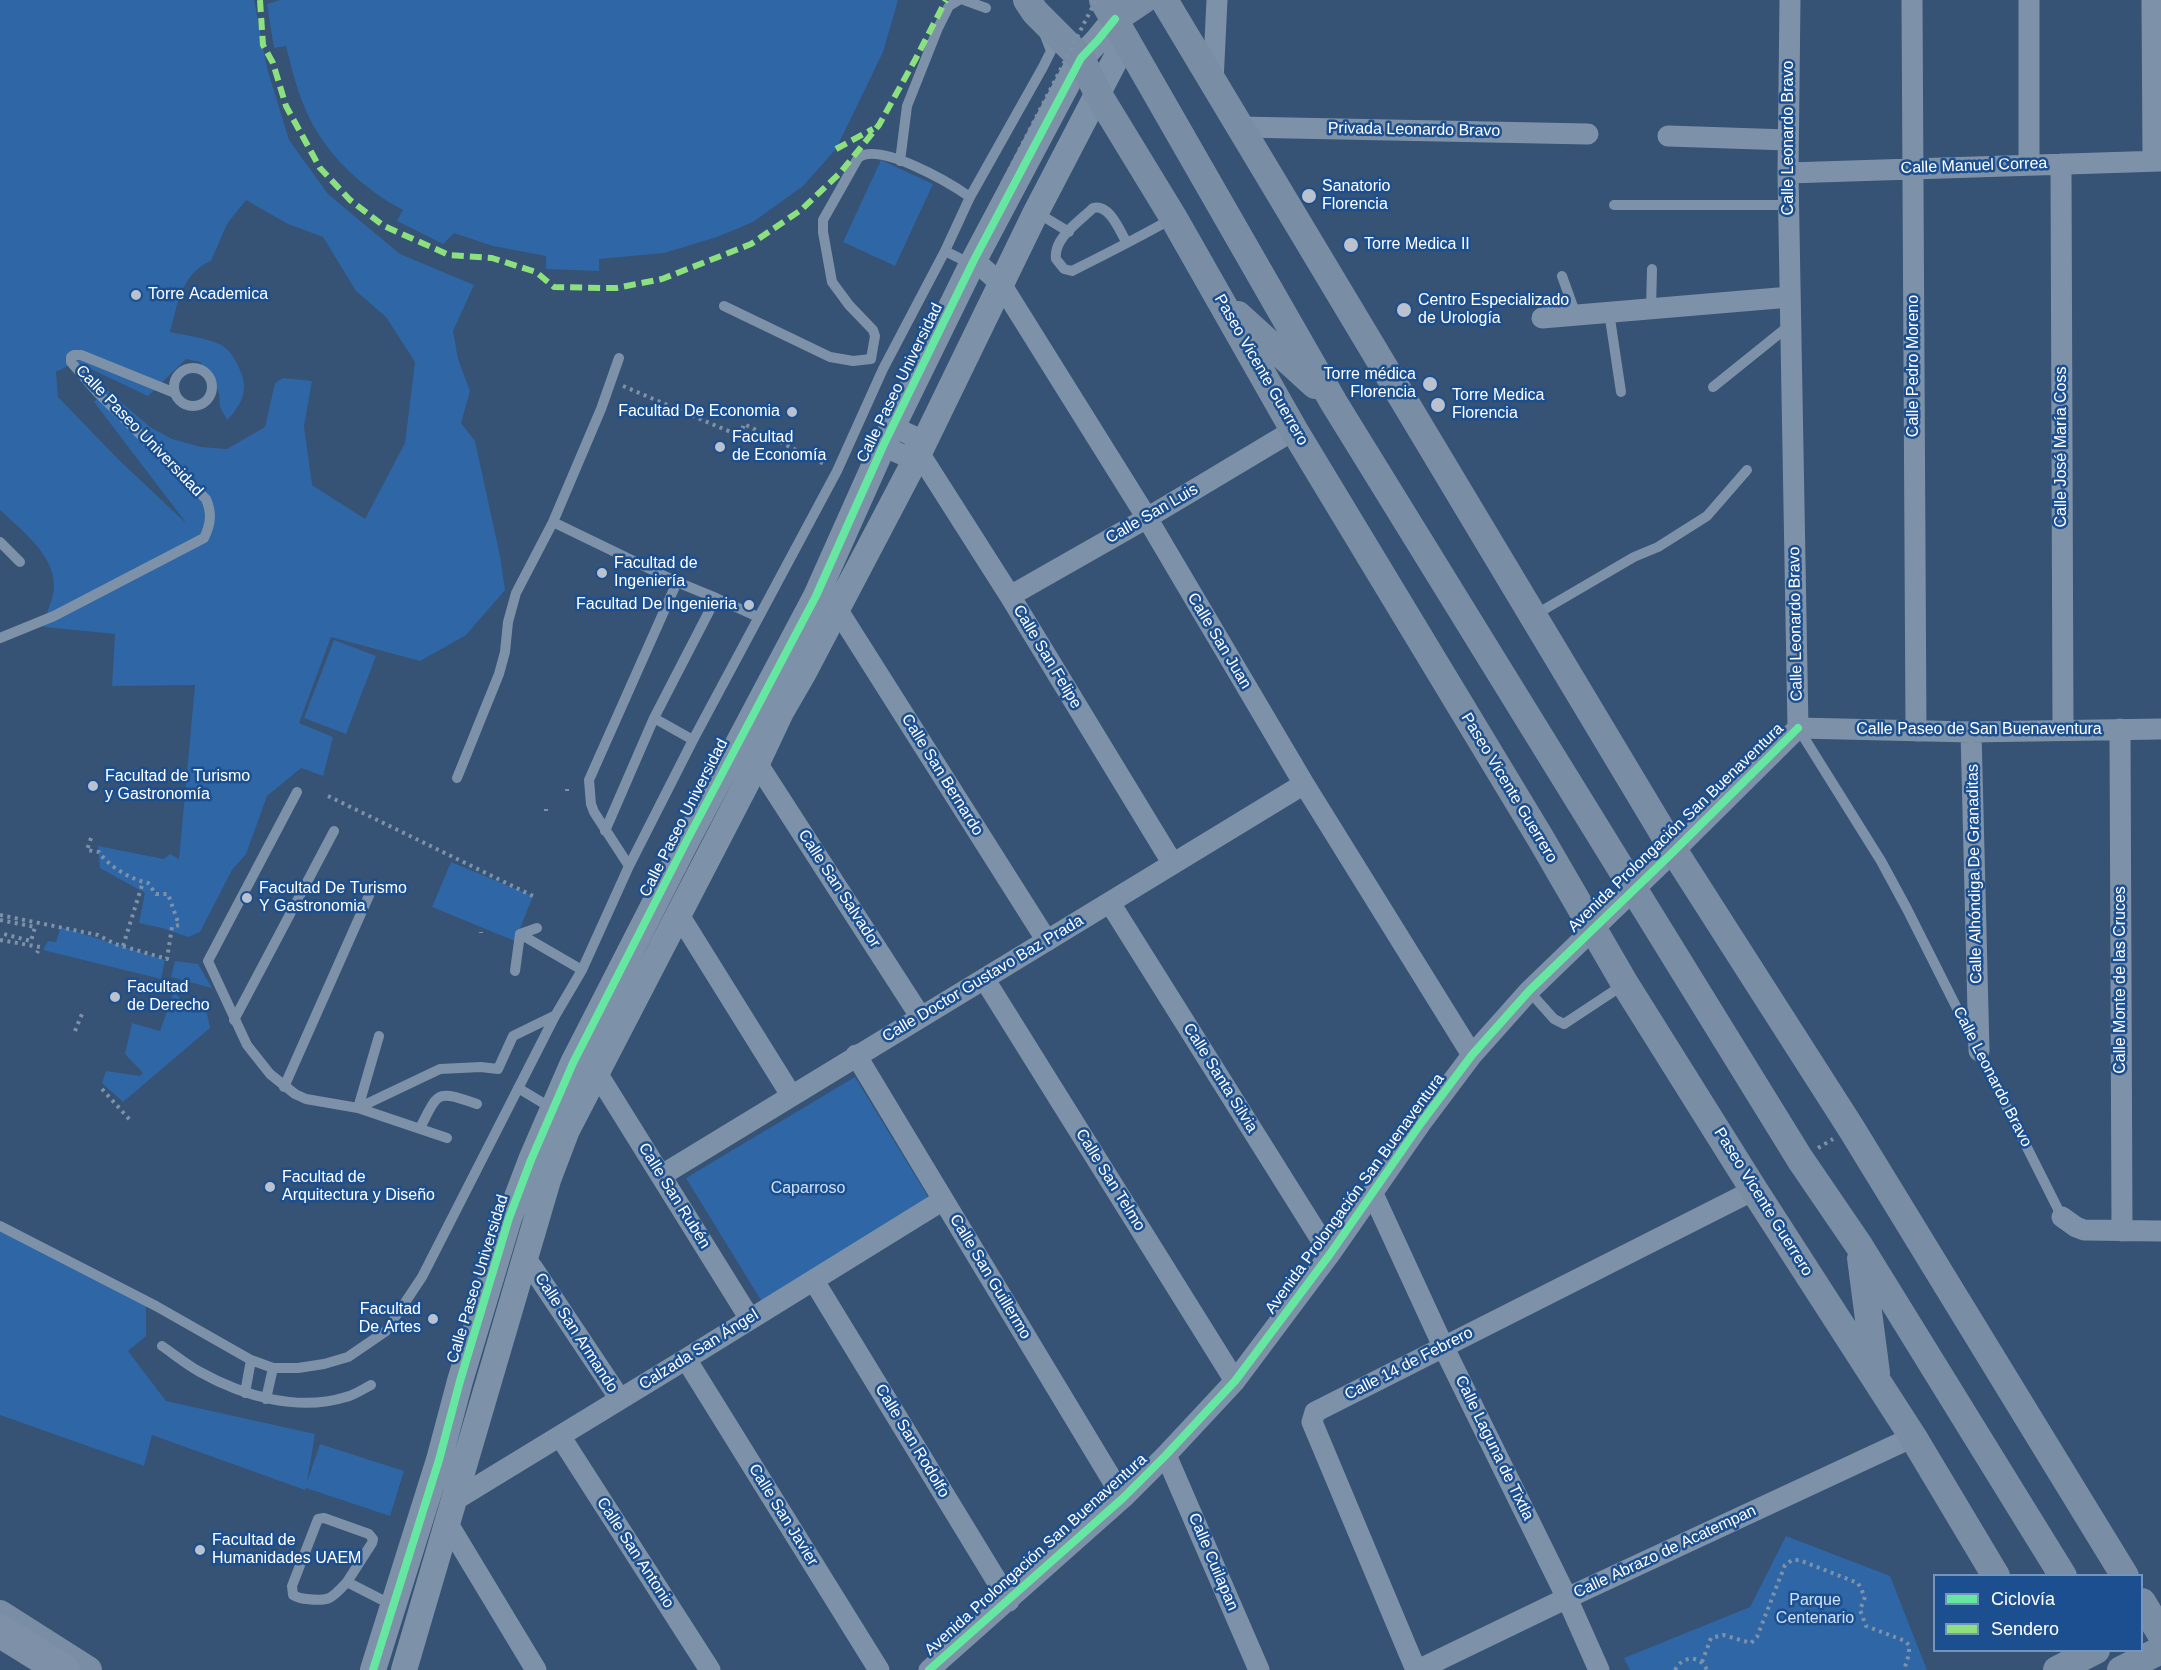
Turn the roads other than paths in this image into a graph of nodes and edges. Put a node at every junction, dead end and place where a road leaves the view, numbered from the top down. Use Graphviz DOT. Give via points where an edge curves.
graph roads {
  1 [pos="959,0"];
  2 [pos="964,0"];
  3 [pos="1143,0"];
  4 [pos="1164,0"];
  5 [pos="1217,0"];
  6 [pos="1790,0"];
  7 [pos="1912,0"];
  8 [pos="2029,0"];
  9 [pos="2152,0"];
  10 [pos="1031,6"];
  11 [pos="986,8"];
  12 [pos="1110,14"];
  13 [pos="1082,58"];
  14 [pos="1213,82"];
  15 [pos="1098,94"];
  16 [pos="1241,127"];
  17 [pos="1588,134"];
  18 [pos="1668,136"];
  19 [pos="1788,140"];
  20 [pos="900,161"];
  21 [pos="2157,161"];
  22 [pos="2029,164"];
  23 [pos="2061,164"];
  24 [pos="1912,168"];
  25 [pos="1788,173"];
  26 [pos="970,197"];
  27 [pos="1614,205"];
  28 [pos="1789,206"];
  29 [pos="1036,212"];
  30 [pos="1173,217"];
  31 [pos="1069,231"];
  32 [pos="1127,243"];
  33 [pos="945,251"];
  34 [pos="974,260"];
  35 [pos="1652,268"];
  36 [pos="1562,276"];
  37 [pos="1001,284"];
  38 [pos="1220,297"];
  39 [pos="1790,297"];
  40 [pos="724,306"];
  41 [pos="1651,309"];
  42 [pos="1610,312"];
  43 [pos="1576,315"];
  44 [pos="1542,318"];
  45 [pos="1791,325"];
  46 [pos="619,358"];
  47 [pos="871,359"];
  48 [pos="883,369"];
  49 [pos="1713,387"];
  50 [pos="1621,392"];
  51 [pos="175,393"];
  52 [pos="1334,403"];
  53 [pos="1294,430"];
  54 [pos="888,437"];
  55 [pos="919,453"];
  56 [pos="1747,470"];
  57 [pos="1147,518"];
  58 [pos="553,522"];
  59 [pos="0,542"];
  60 [pos="20,562"];
  61 [pos="677,582"];
  62 [pos="1010,596"];
  63 [pos="716,598"];
  64 [pos="837,609"];
  65 [pos="1533,616"];
  66 [pos="758,618"];
  67 [pos="0,638"];
  68 [pos="654,718"];
  69 [pos="1798,728"];
  70 [pos="2120,729"];
  71 [pos="2161,729"];
  72 [pos="2063,730"];
  73 [pos="1916,731"];
  74 [pos="1971,732"];
  75 [pos="693,740"];
  76 [pos="757,763"];
  77 [pos="457,778"];
  78 [pos="1304,783"];
  79 [pos="297,792"];
  80 [pos="334,831"];
  81 [pos="605,831"];
  82 [pos="1674,851"];
  83 [pos="1173,864"];
  84 [pos="628,866"];
  85 [pos="1635,888"];
  86 [pos="371,891"];
  87 [pos="1110,903"];
  88 [pos="679,915"];
  89 [pos="537,928"];
  90 [pos="1593,928"];
  91 [pos="520,933"];
  92 [pos="1047,941"];
  93 [pos="515,970"];
  94 [pos="582,970"];
  95 [pos="985,980"];
  96 [pos="1625,984"];
  97 [pos="1529,991"];
  98 [pos="555,1016"];
  99 [pos="920,1016"];
  100 [pos="234,1020"];
  101 [pos="379,1036"];
  102 [pos="1979,1052"];
  103 [pos="856,1055"];
  104 [pos="1472,1055"];
  105 [pos="597,1073"];
  106 [pos="284,1087"];
  107 [pos="518,1088"];
  108 [pos="791,1095"];
  109 [pos="477,1104"];
  110 [pos="358,1108"];
  111 [pos="553,1109"];
  112 [pos="420,1128"];
  113 [pos="447,1138"];
  114 [pos="662,1175"];
  115 [pos="1754,1190"];
  116 [pos="1373,1194"];
  117 [pos="943,1200"];
  118 [pos="2062,1216"];
  119 [pos="0,1226"];
  120 [pos="2122,1231"];
  121 [pos="2161,1231"];
  122 [pos="1860,1247"];
  123 [pos="1330,1254"];
  124 [pos="532,1267"];
  125 [pos="814,1281"];
  126 [pos="750,1318"];
  127 [pos="162,1346"];
  128 [pos="1443,1346"];
  129 [pos="686,1359"];
  130 [pos="251,1360"];
  131 [pos="273,1368"];
  132 [pos="1235,1381"];
  133 [pos="1877,1381"];
  134 [pos="371,1385"];
  135 [pos="245,1393"];
  136 [pos="267,1399"];
  137 [pos="620,1399"];
  138 [pos="560,1436"];
  139 [pos="1913,1437"];
  140 [pos="1166,1455"];
  141 [pos="1123,1498"];
  142 [pos="452,1512"];
  143 [pos="1994,1574"];
  144 [pos="2062,1574"];
  145 [pos="2124,1574"];
  146 [pos="347,1582"];
  147 [pos="1568,1598"];
  148 [pos="1009,1601"];
  149 [pos="393,1603"];
  150 [pos="423,1607"];
  151 [pos="0,1614"];
  152 [pos="0,1631"];
  153 [pos="2161,1650"];
  154 [pos="2043,1652"];
  155 [pos="2092,1652"];
  156 [pos="2110,1652"];
  157 [pos="376,1660"];
  158 [pos="406,1664"];
  159 [pos="63,1670"];
  160 [pos="88,1670"];
  161 [pos="536,1670"];
  162 [pos="710,1670"];
  163 [pos="879,1670"];
  164 [pos="929,1670"];
  165 [pos="1259,1670"];
  166 [pos="1417,1670"];
  167 [pos="1599,1670"];
  168 [pos="2055,1670"];
  169 [pos="2120,1670"];
  1 -- 20 [label="lane" via="949,6 938,28 907,106"];
  2 -- 11 [label="lane"];
  3 -- 12 [label="main road"];
  4 -- 14 [label="main road"];
  5 -- 14 [label="street"];
  6 -- 19 [label="street, Calle Leonardo Bravo"];
  7 -- 24 [label="street, Calle Pedro Moreno"];
  8 -- 22 [label="street"];
  9 -- 21 [label="street"];
  10 -- 13 [label="main road, Paseo Vicente Guerrero"];
  10 -- 26 [label="lane, Calle Paseo Universidad" via="1051,51"];
  12 -- 13 [label="street, Calle Paseo Universidad" via="1098,40"];
  12 -- 15 [label="street"];
  12 -- 52 [label="main road"];
  13 -- 15 [label="main road, Paseo Vicente Guerrero"];
  13 -- 34 [label="street, Calle Paseo Universidad"];
  14 -- 16 [label="main road"];
  15 -- 29 [label="street"];
  15 -- 30 [label="main road, Paseo Vicente Guerrero"];
  16 -- 17 [label="street, Privada Leonardo Bravo"];
  16 -- 65 [label="main road"];
  18 -- 19 [label="street"];
  19 -- 25 [label="street, Calle Leonardo Bravo"];
  20 -- 26 [label="lane" via="928,172"];
  20 -- 47 [label="lane" via="864,153 823,220 832,282 873,330"];
  21 -- 23 [label="street, Calle Manuel Correa"];
  22 -- 23 [label="street, Calle Manuel Correa"];
  22 -- 24 [label="street, Calle Manuel Correa"];
  23 -- 72 [label="street, Calle José María Coss"];
  24 -- 25 [label="street, Calle Manuel Correa"];
  24 -- 73 [label="street, Calle Pedro Moreno"];
  25 -- 28 [label="street, Calle Leonardo Bravo"];
  26 -- 33 [label="lane, Calle Paseo Universidad"];
  27 -- 28 [label="lane"];
  28 -- 39 [label="street, Calle Leonardo Bravo"];
  29 -- 31 [label="lane"];
  29 -- 37 [label="street"];
  30 -- 32 [label="lane"];
  30 -- 38 [label="main road, Paseo Vicente Guerrero"];
  31 -- 32 [label="lane" via="1093,208 1102,207"];
  31 -- 32 [label="lane" via="1055,254 1069,272"];
  33 -- 34 [label="lane, Calle San Juan" via="963,260"];
  33 -- 48 [label="lane, Calle Paseo Universidad"];
  34 -- 37 [label="street, Calle San Juan"];
  34 -- 54 [label="street, Calle Paseo Universidad"];
  35 -- 41 [label="lane"];
  36 -- 43 [label="lane"];
  37 -- 55 [label="street"];
  37 -- 57 [label="street, Calle San Juan"];
  38 -- 52 [label="main road"];
  38 -- 53 [label="main road, Paseo Vicente Guerrero"];
  39 -- 41 [label="street"];
  39 -- 45 [label="street, Calle Leonardo Bravo"];
  40 -- 47 [label="lane" via="830,357 853,362"];
  41 -- 42 [label="street"];
  42 -- 43 [label="street"];
  42 -- 50 [label="lane"];
  43 -- 44 [label="street"];
  45 -- 49 [label="lane"];
  45 -- 69 [label="street, Calle Leonardo Bravo"];
  46 -- 58 [label="lane"];
  47 -- 48 [label="lane"];
  48 -- 66 [label="lane, Calle Paseo Universidad" via="837,471"];
  51 -- 67 [label="lane, Calle Paseo Universidad" via="81,355 71,357 98,393 206,499 211,520 204,538 54,616"];
  52 -- 85 [label="main road"];
  53 -- 57 [label="street, Calle San Luis"];
  53 -- 90 [label="main road, Paseo Vicente Guerrero"];
  54 -- 55 [label="street" via="903,455"];
  54 -- 111 [label="street, Calle Paseo Universidad" via="816,596 605,1000"];
  55 -- 62 [label="street, Calle San Felipe"];
  55 -- 64 [label="street"];
  56 -- 65 [label="lane" via="1707,516"];
  57 -- 62 [label="street, Calle San Luis"];
  57 -- 78 [label="street, Calle San Juan"];
  58 -- 61 [label="lane"];
  58 -- 77 [label="lane" via="516,593 499,674"];
  59 -- 60 [label="lane"];
  61 -- 63 [label="lane"];
  61 -- 81 [label="lane" via="589,780 591,804"];
  62 -- 83 [label="street, Calle San Felipe"];
  63 -- 66 [label="lane"];
  63 -- 68 [label="lane"];
  64 -- 76 [label="street"];
  64 -- 92 [label="street, Calle San Bernardo"];
  65 -- 82 [label="main road"];
  66 -- 75 [label="lane, Calle Paseo Universidad"];
  68 -- 75 [label="lane"];
  68 -- 81 [label="lane"];
  69 -- 73 [label="street, Calle Paseo de San Buenaventura"];
  69 -- 82 [label="street, Avenida Prolongación San Buenaventura"];
  69 -- 102 [label="lane, Calle Leonardo Bravo" via="1881,861"];
  70 -- 71 [label="street, Calle Paseo de San Buenaventura"];
  70 -- 72 [label="street, Calle Paseo de San Buenaventura"];
  70 -- 120 [label="street, Calle Monte de las Cruces"];
  72 -- 74 [label="street, Calle Paseo de San Buenaventura"];
  73 -- 74 [label="street, Calle Paseo de San Buenaventura"];
  74 -- 102 [label="street, Calle Alhóndiga De Granaditas"];
  75 -- 84 [label="lane, Calle Paseo Universidad"];
  76 -- 88 [label="street"];
  76 -- 99 [label="street, Calle San Salvador"];
  78 -- 83 [label="street, Calle Doctor Gustavo Baz Prada"];
  78 -- 104 [label="street, Calle San Juan"];
  79 -- 100 [label="lane" via="208,959"];
  80 -- 100 [label="lane"];
  81 -- 84 [label="lane"];
  82 -- 85 [label="street, Avenida Prolongación San Buenaventura"];
  82 -- 145 [label="main road" via="1851,1128"];
  83 -- 87 [label="street, Calle Doctor Gustavo Baz Prada"];
  84 -- 94 [label="lane, Calle Paseo Universidad"];
  85 -- 90 [label="street, Avenida Prolongación San Buenaventura"];
  85 -- 122 [label="main road" via="1800,1158"];
  86 -- 106 [label="lane"];
  87 -- 92 [label="street, Calle Doctor Gustavo Baz Prada"];
  87 -- 123 [label="street, Calle Santa Silvia"];
  88 -- 105 [label="street"];
  88 -- 108 [label="street"];
  89 -- 91 [label="lane"];
  90 -- 96 [label="main road, Paseo Vicente Guerrero"];
  90 -- 97 [label="street, Avenida Prolongación San Buenaventura"];
  91 -- 93 [label="lane"];
  91 -- 94 [label="lane"];
  92 -- 95 [label="street, Calle Doctor Gustavo Baz Prada"];
  94 -- 98 [label="lane, Calle Paseo Universidad"];
  95 -- 99 [label="street, Calle Doctor Gustavo Baz Prada"];
  95 -- 132 [label="street, Calle San Telmo"];
  96 -- 97 [label="lane" via="1564,1024 1554,1020"];
  96 -- 115 [label="main road, Paseo Vicente Guerrero"];
  97 -- 104 [label="street, Avenida Prolongación San Buenaventura"];
  98 -- 107 [label="lane, Calle Paseo Universidad"];
  98 -- 110 [label="lane" via="513,1036 498,1069 440,1069"];
  99 -- 103 [label="street, Calle Doctor Gustavo Baz Prada"];
  100 -- 106 [label="lane" via="258,1061"];
  101 -- 110 [label="lane"];
  102 -- 118 [label="lane, Calle Leonardo Bravo"];
  103 -- 108 [label="street, Calle Doctor Gustavo Baz Prada"];
  103 -- 117 [label="street, Calle San Guillermo"];
  104 -- 116 [label="street, Avenida Prolongación San Buenaventura"];
  105 -- 114 [label="street, Calle San Rubén"];
  105 -- 142 [label="street" via="567,1130 548,1180"];
  106 -- 110 [label="lane" via="306,1099"];
  107 -- 111 [label="lane"];
  107 -- 131 [label="lane, Calle Paseo Universidad" via="422,1277 386,1331 348,1356 324,1364"];
  108 -- 114 [label="street, Calle Doctor Gustavo Baz Prada"];
  109 -- 112 [label="lane" via="450,1095 440,1096"];
  110 -- 112 [label="lane"];
  111 -- 149 [label="street, Calle Paseo Universidad" via="506,1228"];
  112 -- 113 [label="lane"];
  114 -- 126 [label="street, Calle San Rubén"];
  115 -- 128 [label="street, Calle 14 de Febrero"];
  115 -- 133 [label="main road, Paseo Vicente Guerrero"];
  116 -- 123 [label="street, Avenida Prolongación San Buenaventura"];
  116 -- 128 [label="street, Calle Laguna de Tixtla"];
  117 -- 125 [label="street, Calzada San Ángel"];
  117 -- 141 [label="street, Calle San Guillermo"];
  118 -- 120 [label="street" via="2084,1230"];
  119 -- 130 [label="lane, Calle Paseo Universidad"];
  120 -- 121 [label="street"];
  122 -- 133 [label="main road"];
  122 -- 144 [label="main road"];
  123 -- 132 [label="street, Avenida Prolongación San Buenaventura"];
  124 -- 137 [label="street, Calle San Armando"];
  125 -- 126 [label="street, Calzada San Ángel"];
  125 -- 148 [label="street, Calle San Rodolfo"];
  126 -- 129 [label="street, Calzada San Ángel"];
  127 -- 135 [label="lane" via="199,1372"];
  128 -- 147 [label="street, Calle Laguna de Tixtla"];
  128 -- 166 [label="street, Calle 14 de Febrero" via="1315,1412 1312,1418"];
  129 -- 137 [label="street, Calzada San Ángel"];
  129 -- 163 [label="street, Calle San Javier"];
  130 -- 131 [label="lane, Calle Paseo Universidad"];
  130 -- 135 [label="lane"];
  131 -- 136 [label="lane"];
  132 -- 140 [label="street, Avenida Prolongación San Buenaventura"];
  133 -- 139 [label="main road, Paseo Vicente Guerrero"];
  134 -- 136 [label="lane" via="349,1397 328,1402"];
  135 -- 136 [label="lane"];
  137 -- 138 [label="street, Calzada San Ángel"];
  138 -- 142 [label="street, Calzada San Ángel"];
  138 -- 162 [label="street, Calle San Antonio"];
  139 -- 143 [label="main road, Paseo Vicente Guerrero"];
  139 -- 147 [label="street, Calle Abrazo de Acatempan"];
  140 -- 141 [label="street, Avenida Prolongación San Buenaventura"];
  140 -- 165 [label="street, Calle Cuilapan"];
  141 -- 148 [label="street, Avenida Prolongación San Buenaventura"];
  142 -- 150 [label="street"];
  142 -- 161 [label="street"];
  146 -- 146 [label="lane" via="372,1543 371,1537 318,1519 292,1586 293,1595 328,1600"];
  146 -- 149 [label="lane"];
  147 -- 166 [label="street, Calle Abrazo de Acatempan"];
  147 -- 167 [label="street, Calle Laguna de Tixtla"];
  148 -- 164 [label="street, Avenida Prolongación San Buenaventura"];
  149 -- 150 [label="street"];
  149 -- 157 [label="street, Calle Paseo Universidad"];
  150 -- 158 [label="street"];
  151 -- 160 [label="main road"];
  152 -- 159 [label="highway"];
  153 -- 169 [label="main road"];
  154 -- 168 [label="main road"];
  155 -- 168 [label="main road"];
  156 -- 169 [label="main road"];
  157 -- 158 [label="street" via="385,1647 399,1649"];
}
